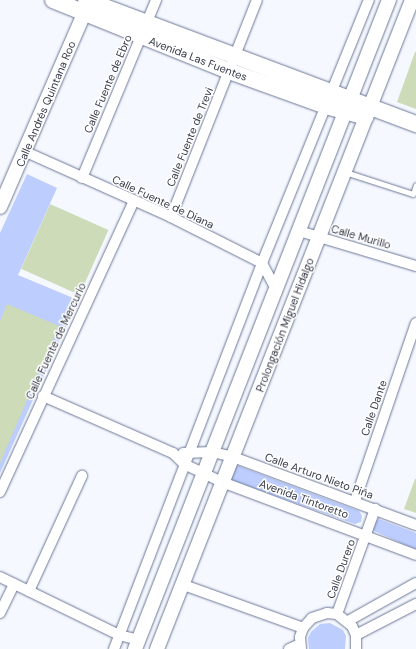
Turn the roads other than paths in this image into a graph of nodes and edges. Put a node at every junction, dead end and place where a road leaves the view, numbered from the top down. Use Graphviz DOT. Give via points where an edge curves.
graph roads {
  1 [pos="53,0"];
  2 [pos="156,0"];
  3 [pos="257,0"];
  4 [pos="369,0"];
  5 [pos="389,0"];
  6 [pos="412,0"];
  7 [pos="88,4"];
  8 [pos="144,29"];
  9 [pos="232,65"];
  10 [pos="328,100"];
  11 [pos="348,106"];
  12 [pos="368,112"];
  13 [pos="416,124"];
  14 [pos="26,152"];
  15 [pos="344,172"];
  16 [pos="82,178"];
  17 [pos="416,185"];
  18 [pos="134,201"];
  19 [pos="0,207"];
  20 [pos="171,217"];
  21 [pos="299,231"];
  22 [pos="319,237"];
  23 [pos="262,263"];
  24 [pos="416,266"];
  25 [pos="276,289"];
  26 [pos="416,323"];
  27 [pos="43,396"];
  28 [pos="188,452"];
  29 [pos="213,452"];
  30 [pos="173,453"];
  31 [pos="233,457"];
  32 [pos="184,464"];
  33 [pos="204,472"];
  34 [pos="82,476"];
  35 [pos="222,482"];
  36 [pos="0,492"];
  37 [pos="355,501"];
  38 [pos="375,509"];
  39 [pos="416,525"];
  40 [pos="366,536"];
  41 [pos="416,555"];
  42 [pos="0,577"];
  43 [pos="416,583"];
  44 [pos="14,584"];
  45 [pos="182,584"];
  46 [pos="29,591"];
  47 [pos="416,604"];
  48 [pos="0,613"];
  49 [pos="336,614"];
  50 [pos="348,621"];
  51 [pos="303,628"];
  52 [pos="119,634"];
  53 [pos="356,635"];
  54 [pos="137,645"];
  55 [pos="300,646"];
  56 [pos="114,649"];
  57 [pos="157,649"];
  58 [pos="289,649"];
  59 [pos="356,649"];
  1 -- 7 [label="main road, Avenida Las Fuentes"];
  2 -- 8 [label="street, Calle Fuente de Ebro"];
  3 -- 9 [label="street, Calle Fuente de Trevi"];
  4 -- 10 [label="street"];
  5 -- 11 [label="main road, Prolongación Miguel Hidalgo"];
  6 -- 12 [label="main road, Prolongación Miguel Hidalgo"];
  7 -- 8 [label="main road, Avenida Las Fuentes"];
  7 -- 14 [label="main road, Calle Andrés Quintana Roo"];
  8 -- 9 [label="main road, Avenida Las Fuentes"];
  8 -- 16 [label="street, Calle Fuente de Ebro"];
  9 -- 10 [label="main road, Avenida Las Fuentes"];
  9 -- 20 [label="street, Calle Fuente de Trevi"];
  10 -- 11 [label="main road, Avenida Las Fuentes"];
  10 -- 23 [label="street"];
  11 -- 12 [label="main road, Avenida Las Fuentes"];
  11 -- 21 [label="main road, Prolongación Miguel Hidalgo"];
  12 -- 13 [label="main road, Avenida Las Fuentes"];
  12 -- 15 [label="main road, Prolongación Miguel Hidalgo"];
  14 -- 16 [label="street, Calle Fuente de Diana"];
  14 -- 19 [label="main road, Calle Andrés Quintana Roo"];
  15 -- 17 [label="lane" via="413,194"];
  15 -- 22 [label="main road, Prolongación Miguel Hidalgo"];
  16 -- 18 [label="street, Calle Fuente de Diana"];
  18 -- 20 [label="street, Calle Fuente de Diana"];
  18 -- 27 [label="street, Calle Fuente de Mercurio"];
  20 -- 23 [label="street, Calle Fuente de Diana"];
  21 -- 22 [label="street, Calle Murillo"];
  21 -- 25 [label="main road, Prolongación Miguel Hidalgo"];
  22 -- 24 [label="street, Calle Murillo"];
  22 -- 31 [label="main road, Prolongación Miguel Hidalgo"];
  23 -- 25 [label="street"];
  23 -- 28 [label="street"];
  25 -- 29 [label="main road, Prolongación Miguel Hidalgo"];
  26 -- 37 [label="street, Calle Dante"];
  27 -- 30 [label="street"];
  27 -- 36 [label="street, Calle Fuente de Mercurio"];
  28 -- 29 [label="street"];
  28 -- 30 [label="street"];
  28 -- 32 [label="street"];
  29 -- 31 [label="street, Calle Arturo Nieto Piña"];
  29 -- 33 [label="main road, Prolongación Miguel Hidalgo"];
  30 -- 32 [label="street"];
  31 -- 35 [label="main road, Prolongación Miguel Hidalgo"];
  31 -- 37 [label="street, Calle Arturo Nieto Piña"];
  32 -- 33 [label="street, Avenida Tintoretto"];
  32 -- 52 [label="street"];
  33 -- 35 [label="street, Avenida Tintoretto"];
  33 -- 54 [label="main road, Prolongación Miguel Hidalgo"];
  34 -- 46 [label="street"];
  35 -- 40 [label="street, Avenida Tintoretto"];
  35 -- 45 [label="main road, Prolongación Miguel Hidalgo"];
  37 -- 38 [label="street, Calle Arturo Nieto Piña"];
  38 -- 39 [label="street, Calle Arturo Nieto Piña"];
  38 -- 40 [label="street, Calle Durero"];
  40 -- 41 [label="street, Avenida Tintoretto"];
  40 -- 49 [label="street, Calle Durero"];
  42 -- 44 [label="street"];
  43 -- 50 [label="street"];
  44 -- 46 [label="street"];
  44 -- 48 [label="street"];
  45 -- 51 [label="street"];
  45 -- 57 [label="main road, Prolongación Miguel Hidalgo"];
  46 -- 52 [label="street"];
  47 -- 53 [label="street"];
  49 -- 50 [label="street"];
  49 -- 51 [label="street" via="321,614 312,618"];
  50 -- 53 [label="street"];
  51 -- 55 [label="street"];
  52 -- 54 [label="street"];
  52 -- 56 [label="street"];
  53 -- 59 [label="street"];
  55 -- 58 [label="street"];
}
